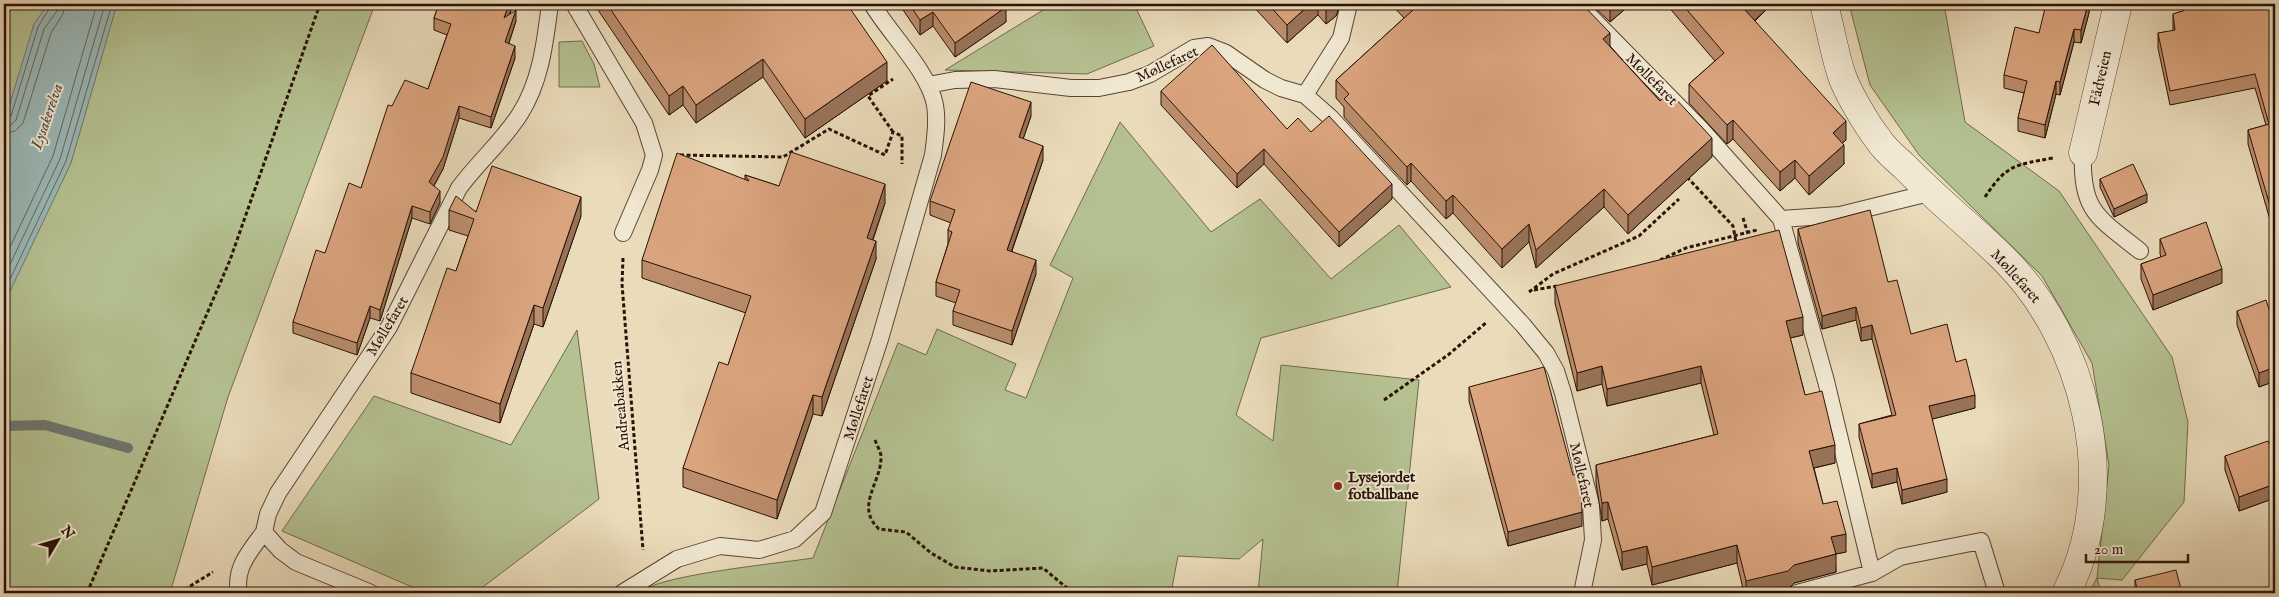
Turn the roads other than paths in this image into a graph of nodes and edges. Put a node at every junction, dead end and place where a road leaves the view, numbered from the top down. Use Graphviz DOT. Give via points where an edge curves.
graph roads {
  1 [pos="550,4"];
  2 [pos="574,4"];
  3 [pos="872,4"];
  4 [pos="1349,4"];
  5 [pos="1578,4"];
  6 [pos="1824,4"];
  7 [pos="2118,4"];
  8 [pos="928,85"];
  9 [pos="1305,95"];
  10 [pos="2083,153"];
  11 [pos="1929,193"];
  12 [pos="1781,219"];
  13 [pos="623,233"];
  14 [pos="2140,251"];
  15 [pos="264,532"];
  16 [pos="1872,572"];
  17 [pos="239,593"];
  18 [pos="371,593"];
  19 [pos="622,593"];
  20 [pos="1582,593"];
  21 [pos="1797,593"];
  22 [pos="1997,593"];
  23 [pos="2066,593"];
  1 -- 15 [label="lane, Møllefaret" via="538,76 531,95 505,135 459,188 389,327 278,493"];
  2 -- 13 [label="lane" via="644,122 654,155"];
  3 -- 8 [label="lane, Møllefaret"];
  4 -- 9 [label="lane" via="1341,38"];
  5 -- 12 [label="lane, Møllefaret" via="1700,128"];
  6 -- 11 [label="street, Møllefaret" via="1841,76 1878,140"];
  7 -- 10 [label="street, Fådveien"];
  8 -- 9 [label="lane, Møllefaret" via="955,80 994,79 1099,88 1150,74 1194,48 1208,46 1226,53 1265,80"];
  8 -- 19 [label="lane, Møllefaret" via="935,105 933,155 880,339 822,513 795,539 759,550 720,546 677,559"];
  9 -- 20 [label="lane, Møllefaret" via="1331,118 1546,354 1563,393 1591,505 1592,540"];
  10 -- 14 [label="lane" via="2082,180 2087,199 2096,214"];
  11 -- 12 [label="lane" via="1840,215"];
  11 -- 23 [label="street, Møllefaret" via="2001,256 2033,291 2057,329 2076,373 2088,425 2093,468 2091,509 2082,550"];
  12 -- 16 [label="lane, Møllefaret" via="1826,381"];
  15 -- 17 [label="lane" via="245,557 239,572"];
  15 -- 18 [label="lane" via="296,562"];
  16 -- 21 [label="lane"];
  16 -- 22 [label="lane" via="1900,558 1981,541"];
}
